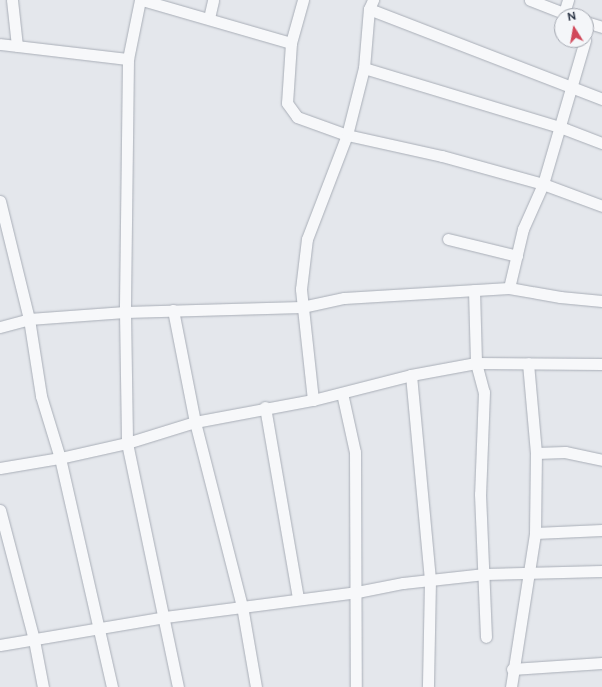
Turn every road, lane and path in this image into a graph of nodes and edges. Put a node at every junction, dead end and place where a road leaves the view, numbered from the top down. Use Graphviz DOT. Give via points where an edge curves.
graph roads {
  1 [pos="12,0"];
  2 [pos="141,0"];
  3 [pos="213,0"];
  4 [pos="303,0"];
  5 [pos="530,0"];
  6 [pos="371,4"];
  7 [pos="554,9"];
  8 [pos="209,18"];
  9 [pos="291,43"];
  10 [pos="0,44"];
  11 [pos="18,46"];
  12 [pos="582,48"];
  13 [pos="128,59"];
  14 [pos="364,68"];
  15 [pos="569,87"];
  16 [pos="602,99"];
  17 [pos="560,127"];
  18 [pos="347,135"];
  19 [pos="602,143"];
  20 [pos="543,184"];
  21 [pos="0,201"];
  22 [pos="602,206"];
  23 [pos="448,239"];
  24 [pos="517,256"];
  25 [pos="509,288"];
  26 [pos="474,290"];
  27 [pos="602,301"];
  28 [pos="302,307"];
  29 [pos="173,310"];
  30 [pos="125,312"];
  31 [pos="29,320"];
  32 [pos="0,327"];
  33 [pos="476,363"];
  34 [pos="528,363"];
  35 [pos="602,364"];
  36 [pos="412,375"];
  37 [pos="342,393"];
  38 [pos="313,400"];
  39 [pos="265,407"];
  40 [pos="195,422"];
  41 [pos="127,443"];
  42 [pos="536,453"];
  43 [pos="60,458"];
  44 [pos="602,460"];
  45 [pos="0,468"];
  46 [pos="0,510"];
  47 [pos="602,530"];
  48 [pos="535,533"];
  49 [pos="602,571"];
  50 [pos="485,574"];
  51 [pos="527,574"];
  52 [pos="430,580"];
  53 [pos="357,592"];
  54 [pos="298,598"];
  55 [pos="242,606"];
  56 [pos="165,616"];
  57 [pos="99,628"];
  58 [pos="486,637"];
  59 [pos="34,640"];
  60 [pos="0,645"];
  61 [pos="602,663"];
  62 [pos="512,669"];
  63 [pos="43,687"];
  64 [pos="112,687"];
  65 [pos="178,687"];
  66 [pos="256,687"];
  67 [pos="356,687"];
  68 [pos="428,687"];
  69 [pos="511,687"];
  1 -- 11 [label="street"];
  2 -- 8 [label="street"];
  2 -- 13 [label="street"];
  3 -- 8 [label="street"];
  4 -- 9 [label="street"];
  5 -- 7 [label="street"];
  6 -- 14 [label="street"];
  6 -- 15 [label="street"];
  8 -- 9 [label="street"];
  9 -- 18 [label="street" via="287,103 291,110 297,116"];
  10 -- 11 [label="street"];
  11 -- 13 [label="street"];
  12 -- 15 [label="street"];
  13 -- 30 [label="street"];
  14 -- 17 [label="street"];
  14 -- 18 [label="street"];
  15 -- 16 [label="street"];
  15 -- 17 [label="street"];
  17 -- 19 [label="street"];
  17 -- 20 [label="street"];
  18 -- 20 [label="street" via="442,156"];
  18 -- 28 [label="street" via="307,239 301,289"];
  20 -- 22 [label="street"];
  20 -- 24 [label="street" via="523,229"];
  21 -- 31 [label="street"];
  23 -- 24 [label="street"];
  24 -- 25 [label="street"];
  25 -- 26 [label="street"];
  25 -- 27 [label="street"];
  26 -- 28 [label="street" via="344,298"];
  26 -- 33 [label="street"];
  28 -- 29 [label="street"];
  28 -- 38 [label="street"];
  29 -- 30 [label="street"];
  29 -- 40 [label="street"];
  30 -- 31 [label="street"];
  30 -- 41 [label="street"];
  31 -- 32 [label="street"];
  31 -- 43 [label="street" via="41,396"];
  33 -- 34 [label="street"];
  33 -- 36 [label="street"];
  33 -- 50 [label="street" via="484,392 480,494"];
  34 -- 35 [label="street"];
  34 -- 42 [label="street"];
  36 -- 37 [label="street"];
  36 -- 52 [label="street"];
  37 -- 38 [label="street"];
  37 -- 53 [label="street" via="355,452"];
  38 -- 39 [label="street"];
  39 -- 40 [label="street"];
  39 -- 54 [label="street"];
  40 -- 41 [label="street"];
  40 -- 55 [label="street"];
  41 -- 43 [label="street"];
  41 -- 56 [label="street"];
  42 -- 44 [label="street" via="565,452"];
  42 -- 48 [label="street"];
  43 -- 45 [label="street"];
  43 -- 57 [label="street"];
  46 -- 59 [label="street"];
  47 -- 48 [label="street"];
  48 -- 51 [label="street"];
  49 -- 51 [label="street"];
  50 -- 51 [label="street"];
  50 -- 52 [label="street"];
  50 -- 58 [label="street"];
  51 -- 62 [label="street"];
  52 -- 53 [label="street"];
  52 -- 68 [label="street"];
  53 -- 54 [label="street"];
  53 -- 67 [label="street"];
  54 -- 55 [label="street"];
  55 -- 56 [label="street"];
  55 -- 66 [label="street"];
  56 -- 57 [label="street"];
  56 -- 65 [label="street"];
  57 -- 59 [label="street"];
  57 -- 64 [label="street"];
  59 -- 60 [label="street"];
  59 -- 63 [label="street"];
  61 -- 62 [label="street"];
  62 -- 69 [label="street"];
}
